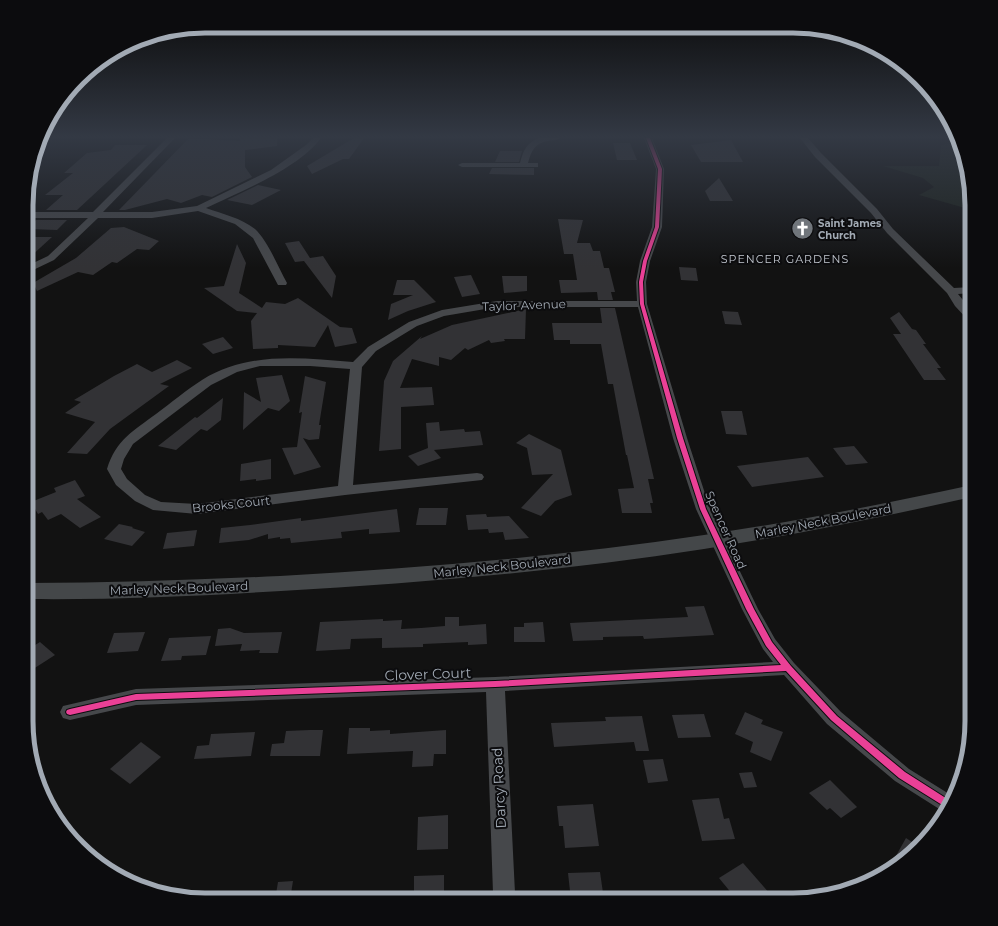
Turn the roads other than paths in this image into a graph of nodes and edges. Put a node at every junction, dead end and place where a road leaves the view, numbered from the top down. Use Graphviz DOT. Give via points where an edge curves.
graph roads {
  1 [pos="128,181"];
  2 [pos="255,181"];
  3 [pos="659,181"];
  4 [pos="844,181"];
  5 [pos="199,208"];
  6 [pos="33,215"];
  7 [pos="94,216"];
  8 [pos="33,267"];
  9 [pos="282,283"];
  10 [pos="965,290"];
  11 [pos="951,291"];
  12 [pos="642,304"];
  13 [pos="965,310"];
  14 [pos="356,366"];
  15 [pos="477,478"];
  16 [pos="345,490"];
  17 [pos="965,493"];
  18 [pos="717,541"];
  19 [pos="33,591"];
  20 [pos="788,668"];
  21 [pos="495,684"];
  22 [pos="70,712"];
  23 [pos="945,801"];
  24 [pos="504,893"];
  1 -- 7 [label="street"];
  2 -- 5 [label="street"];
  3 -- 12 [label="street, Spencer Road" via="657,227 640,285"];
  4 -- 11 [label="street"];
  5 -- 7 [label="street" via="152,215"];
  5 -- 9 [label="street" via="243,224 252,231"];
  6 -- 7 [label="street"];
  7 -- 8 [label="street" via="51,258"];
  10 -- 11 [label="street"];
  11 -- 13 [label="street"];
  12 -- 14 [label="street, Taylor Avenue" via="497,304 442,313 413,324 388,338"];
  12 -- 18 [label="street, Spencer Road" via="683,448 703,509"];
  14 -- 16 [label="street"];
  14 -- 16 [label="street, Brooks Court" via="310,362 260,362 233,370 207,382 128,442 114,470 121,482 140,498 158,507 198,510"];
  15 -- 16 [label="street, Brooks Court"];
  17 -- 18 [label="main road, Marley Neck Boulevard" via="851,517"];
  18 -- 19 [label="main road, Marley Neck Boulevard" via="564,560 333,581 193,588"];
  18 -- 20 [label="street, Spencer Road" via="769,644"];
  20 -- 21 [label="street, Clover Court"];
  20 -- 23 [label="street, Spencer Road" via="834,718 902,775"];
  21 -- 22 [label="street, Clover Court" via="136,696"];
  21 -- 24 [label="street, Darcy Road"];
}
